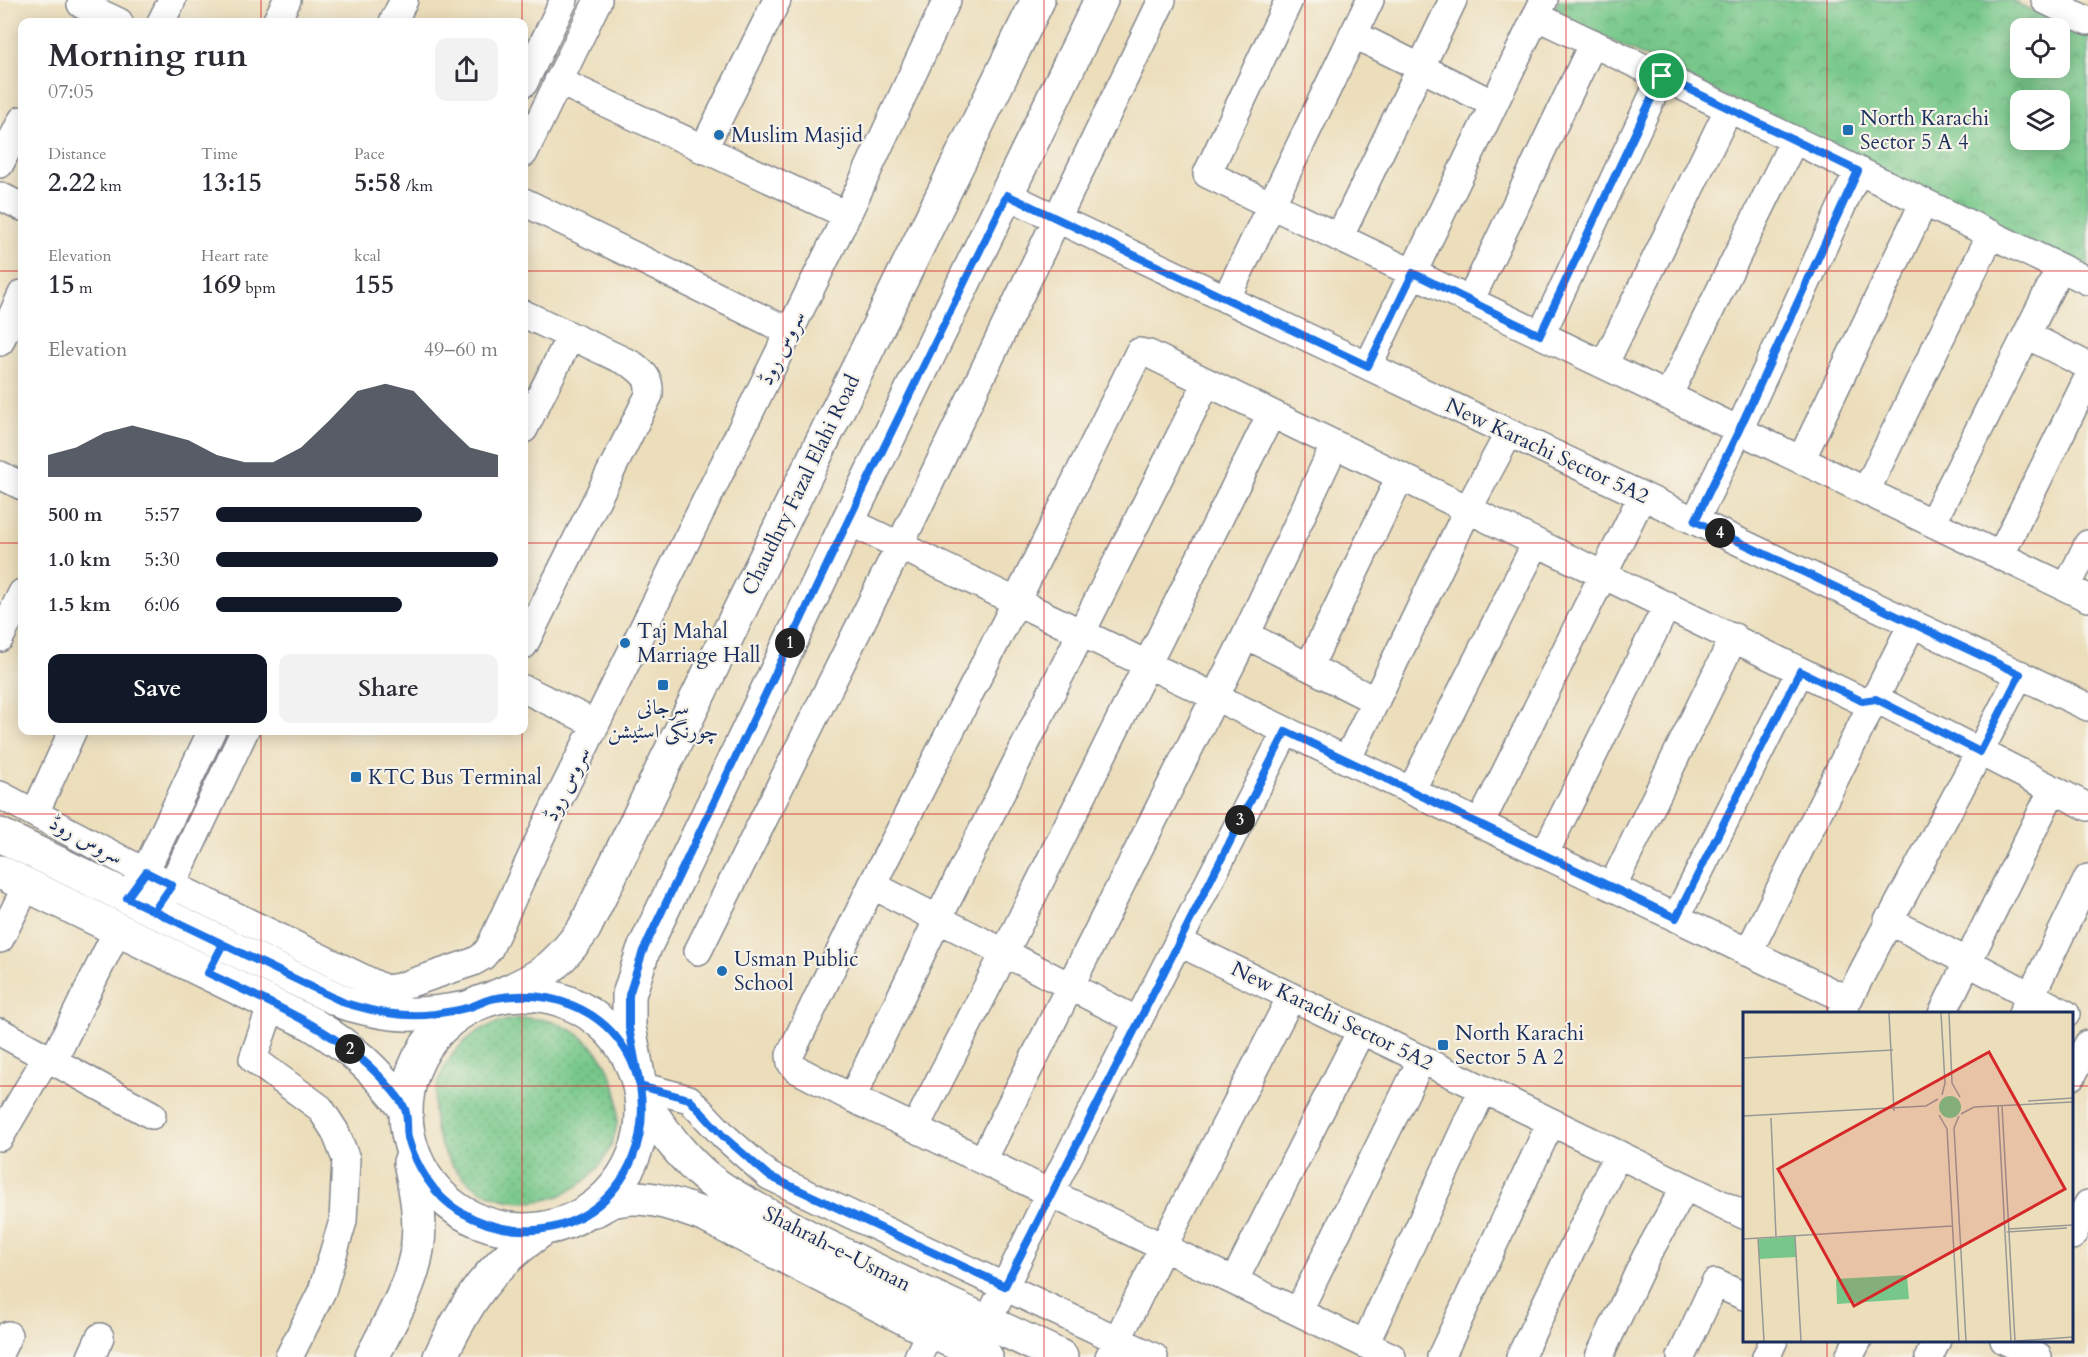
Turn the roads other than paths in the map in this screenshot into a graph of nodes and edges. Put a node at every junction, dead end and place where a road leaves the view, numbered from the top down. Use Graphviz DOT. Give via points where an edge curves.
graph roads {
  1 [pos="172,0"];
  2 [pos="286,0"];
  3 [pos="404,0"];
  4 [pos="564,0"];
  5 [pos="598,0"];
  6 [pos="777,0"];
  7 [pos="947,0"];
  8 [pos="1038,0"];
  9 [pos="1101,0"];
  10 [pos="1162,0"];
  11 [pos="1288,0"];
  12 [pos="1370,0"];
  13 [pos="1453,0"];
  14 [pos="2045,0"];
  15 [pos="1540,8"];
  16 [pos="79,9"];
  17 [pos="107,18"];
  18 [pos="163,18"];
  19 [pos="278,18"];
  20 [pos="395,18"];
  21 [pos="2088,21"];
  22 [pos="1353,34"];
  23 [pos="1593,43"];
  24 [pos="1421,68"];
  25 [pos="528,75"];
  26 [pos="1662,76"];
  27 [pos="558,81"];
  28 [pos="1494,104"];
  29 [pos="1729,108"];
  30 [pos="18,128"];
  31 [pos="1794,140"];
  32 [pos="528,145"];
  33 [pos="703,150"];
  34 [pos="0,164"];
  35 [pos="1858,171"];
  36 [pos="1007,195"];
  37 [pos="0,196"];
  38 [pos="1924,202"];
  39 [pos="528,204"];
  40 [pos="18,205"];
  41 [pos="1271,205"];
  42 [pos="847,215"];
  43 [pos="1057,219"];
  44 [pos="1990,234"];
  45 [pos="1339,238"];
  46 [pos="2060,268"];
  47 [pos="1413,273"];
  48 [pos="2088,281"];
  49 [pos="1226,299"];
  50 [pos="1470,301"];
  51 [pos="18,303"];
  52 [pos="528,316"];
  53 [pos="790,332"];
  54 [pos="1540,335"];
  55 [pos="2027,335"];
  56 [pos="570,337"];
  57 [pos="0,342"];
  58 [pos="1604,365"];
  59 [pos="1368,366"];
  60 [pos="2088,366"];
  61 [pos="2088,378"];
  62 [pos="1207,382"];
  63 [pos="1668,396"];
  64 [pos="1271,414"];
  65 [pos="528,421"];
  66 [pos="1739,430"];
  67 [pos="1509,433"];
  68 [pos="1334,446"];
  69 [pos="1801,460"];
  70 [pos="0,475"];
  71 [pos="1400,477"];
  72 [pos="18,484"];
  73 [pos="1866,491"];
  74 [pos="1642,496"];
  75 [pos="1468,509"];
  76 [pos="848,521"];
  77 [pos="1695,521"];
  78 [pos="1932,523"];
  79 [pos="1536,543"];
  80 [pos="2088,544"];
  81 [pos="899,547"];
  82 [pos="2000,556"];
  83 [pos="1603,575"];
  84 [pos="2077,593"];
  85 [pos="18,601"];
  86 [pos="1016,602"];
  87 [pos="1667,605"];
  88 [pos="1912,624"];
  89 [pos="1081,633"];
  90 [pos="1246,635"];
  91 [pos="528,637"];
  92 [pos="1734,637"];
  93 [pos="0,638"];
  94 [pos="1147,664"];
  95 [pos="1309,667"];
  96 [pos="1800,671"];
  97 [pos="2020,674"];
  98 [pos="528,691"];
  99 [pos="1215,697"];
  100 [pos="1876,699"];
  101 [pos="1376,701"];
  102 [pos="2088,707"];
  103 [pos="596,724"];
  104 [pos="1286,731"];
  105 [pos="71,735"];
  106 [pos="210,735"];
  107 [pos="241,735"];
  108 [pos="1980,752"];
  109 [pos="1347,760"];
  110 [pos="2053,789"];
  111 [pos="1411,791"];
  112 [pos="0,795"];
  113 [pos="2088,807"];
  114 [pos="35,813"];
  115 [pos="1480,824"];
  116 [pos="0,835"];
  117 [pos="1544,855"];
  118 [pos="146,872"];
  119 [pos="2088,878"];
  120 [pos="14,879"];
  121 [pos="872,885"];
  122 [pos="1612,887"];
  123 [pos="151,898"];
  124 [pos="1676,918"];
  125 [pos="938,919"];
  126 [pos="1888,920"];
  127 [pos="118,929"];
  128 [pos="0,939"];
  129 [pos="1178,942"];
  130 [pos="223,944"];
  131 [pos="698,951"];
  132 [pos="1005,952"];
  133 [pos="1748,953"];
  134 [pos="1969,962"];
  135 [pos="208,973"];
  136 [pos="1072,986"];
  137 [pos="1291,996"];
  138 [pos="480,1003"];
  139 [pos="272,1004"];
  140 [pos="2026,1004"];
  141 [pos="1845,1007"];
  142 [pos="1943,1012"];
  143 [pos="2058,1012"];
  144 [pos="2073,1017"];
  145 [pos="1138,1022"];
  146 [pos="2088,1025"];
  147 [pos="1361,1030"];
  148 [pos="0,1032"];
  149 [pos="2088,1044"];
  150 [pos="49,1059"];
  151 [pos="1422,1059"];
  152 [pos="2073,1074"];
  153 [pos="1484,1089"];
  154 [pos="641,1094"];
  155 [pos="852,1098"];
  156 [pos="152,1115"];
  157 [pos="1551,1122"];
  158 [pos="407,1123"];
  159 [pos="915,1128"];
  160 [pos="0,1137"];
  161 [pos="1618,1154"];
  162 [pos="983,1160"];
  163 [pos="1685,1186"];
  164 [pos="1050,1193"];
  165 [pos="2088,1204"];
  166 [pos="1743,1211"];
  167 [pos="584,1215"];
  168 [pos="542,1230"];
  169 [pos="2073,1234"];
  170 [pos="1163,1247"];
  171 [pos="1234,1281"];
  172 [pos="1005,1286"];
  173 [pos="1743,1296"];
  174 [pos="1298,1312"];
  175 [pos="950,1332"];
  176 [pos="1774,1342"];
  177 [pos="1857,1342"];
  178 [pos="1936,1342"];
  179 [pos="1365,1344"];
  180 [pos="1113,1348"];
  181 [pos="289,1357"];
  182 [pos="372,1357"];
  183 [pos="440,1357"];
  184 [pos="986,1357"];
  185 [pos="1061,1357"];
  186 [pos="1154,1357"];
  187 [pos="1392,1357"];
  188 [pos="1442,1357"];
  189 [pos="1520,1357"];
  190 [pos="1599,1357"];
  191 [pos="1681,1357"];
  192 [pos="1766,1357"];
  193 [pos="1849,1357"];
  194 [pos="1929,1357"];
  1 -- 18 [label="street"];
  2 -- 19 [label="street"];
  3 -- 20 [label="street"];
  4 -- 25 [label="street"];
  5 -- 27 [label="street"];
  6 -- 33 [label="street"];
  7 -- 42 [label="street, سروس روڈ"];
  8 -- 138 [label="main road, Chaudhry Fazal Elahi Road" via="584,929 566,954 544,974"];
  9 -- 36 [label="main road"];
  10 -- 43 [label="street"];
  11 -- 41 [label="street" via="1207,174"];
  12 -- 22 [label="street"];
  13 -- 24 [label="street"];
  14 -- 21 [label="street"];
  15 -- 23 [label="street"];
  15 -- 28 [label="street"];
  16 -- 17 [label="street"];
  22 -- 24 [label="street"];
  22 -- 41 [label="street"];
  23 -- 26 [label="street"];
  23 -- 50 [label="street"];
  24 -- 28 [label="street"];
  24 -- 45 [label="street"];
  26 -- 29 [label="street"];
  26 -- 54 [label="street"];
  27 -- 32 [label="street"];
  27 -- 33 [label="street"];
  28 -- 47 [label="street"];
  29 -- 31 [label="street"];
  29 -- 58 [label="street"];
  30 -- 34 [label="street"];
  31 -- 35 [label="street"];
  31 -- 63 [label="street"];
  33 -- 42 [label="street"];
  35 -- 38 [label="street"];
  35 -- 66 [label="street"];
  36 -- 43 [label="street, New Karachi Sector 5A2"];
  36 -- 76 [label="main road"];
  37 -- 40 [label="street"];
  38 -- 44 [label="street"];
  38 -- 69 [label="street"];
  39 -- 53 [label="street"];
  41 -- 45 [label="street"];
  41 -- 49 [label="street"];
  42 -- 53 [label="street, سروس روڈ"];
  43 -- 49 [label="street, New Karachi Sector 5A2"];
  43 -- 81 [label="street"];
  44 -- 46 [label="street"];
  44 -- 73 [label="street"];
  45 -- 47 [label="street"];
  46 -- 48 [label="street"];
  46 -- 55 [label="street"];
  47 -- 50 [label="street"];
  47 -- 59 [label="street"];
  49 -- 59 [label="street, New Karachi Sector 5A2"];
  50 -- 54 [label="street"];
  51 -- 57 [label="street"];
  52 -- 56 [label="street"];
  53 -- 103 [label="street, سروس روڈ"];
  54 -- 58 [label="street"];
  55 -- 60 [label="street"];
  55 -- 78 [label="street"];
  56 -- 65 [label="street"];
  56 -- 91 [label="street" via="633,365 650,382 649,395"];
  58 -- 63 [label="street"];
  59 -- 67 [label="street, New Karachi Sector 5A2"];
  61 -- 82 [label="street"];
  62 -- 64 [label="street"];
  62 -- 86 [label="street" via="1139,352"];
  62 -- 89 [label="street"];
  63 -- 66 [label="street"];
  64 -- 68 [label="street"];
  64 -- 94 [label="street"];
  66 -- 69 [label="street"];
  66 -- 77 [label="street"];
  67 -- 74 [label="street, New Karachi Sector 5A2"];
  67 -- 75 [label="street"];
  68 -- 71 [label="street"];
  68 -- 90 [label="street"];
  69 -- 73 [label="street"];
  70 -- 72 [label="street"];
  71 -- 75 [label="street"];
  71 -- 95 [label="street"];
  73 -- 78 [label="street"];
  74 -- 77 [label="street, New Karachi Sector 5A2"];
  74 -- 83 [label="street"];
  75 -- 79 [label="street"];
  75 -- 101 [label="street"];
  76 -- 81 [label="street"];
  76 -- 154 [label="main road" via="643,951 629,995 629,1028"];
  77 -- 88 [label="street, New Karachi Sector 5A2"];
  78 -- 82 [label="street"];
  79 -- 83 [label="street"];
  79 -- 111 [label="street"];
  80 -- 84 [label="street"];
  81 -- 86 [label="street"];
  81 -- 131 [label="street"];
  82 -- 84 [label="street"];
  83 -- 87 [label="street"];
  83 -- 115 [label="street"];
  85 -- 93 [label="street"];
  86 -- 89 [label="street"];
  86 -- 121 [label="street"];
  87 -- 92 [label="street"];
  87 -- 117 [label="street"];
  88 -- 97 [label="street, New Karachi Sector 5A2"];
  88 -- 100 [label="street"];
  89 -- 94 [label="street"];
  89 -- 125 [label="street"];
  90 -- 95 [label="street"];
  90 -- 99 [label="street"];
  92 -- 96 [label="street"];
  92 -- 122 [label="street"];
  94 -- 99 [label="street"];
  94 -- 132 [label="street"];
  95 -- 101 [label="street"];
  96 -- 100 [label="street" via="1862,701"];
  96 -- 124 [label="street"];
  97 -- 102 [label="street, New Karachi Sector 5A2"];
  97 -- 108 [label="street"];
  98 -- 103 [label="street"];
  99 -- 104 [label="street"];
  99 -- 136 [label="street"];
  100 -- 108 [label="street"];
  100 -- 133 [label="street"];
  101 -- 109 [label="street"];
  103 -- 123 [label="street, سروس روڈ" via="489,949 472,962 385,989"];
  104 -- 109 [label="street"];
  104 -- 129 [label="street"];
  105 -- 114 [label="street"];
  106 -- 118 [label="street"];
  107 -- 123 [label="street"];
  108 -- 110 [label="street"];
  108 -- 126 [label="street"];
  109 -- 111 [label="street"];
  110 -- 113 [label="street"];
  110 -- 134 [label="street"];
  111 -- 115 [label="street"];
  112 -- 114 [label="street, سروس روڈ"];
  114 -- 118 [label="street, سروس روڈ"];
  115 -- 117 [label="street"];
  116 -- 123 [label="main road"];
  117 -- 122 [label="street"];
  118 -- 123 [label="street"];
  119 -- 140 [label="street"];
  120 -- 127 [label="main road"];
  120 -- 128 [label="street"];
  121 -- 125 [label="street"];
  121 -- 155 [label="street" via="790,1055 790,1063 796,1069"];
  122 -- 124 [label="street"];
  123 -- 130 [label="main road"];
  124 -- 133 [label="street"];
  125 -- 132 [label="street"];
  125 -- 155 [label="street"];
  126 -- 134 [label="street"];
  126 -- 141 [label="street"];
  127 -- 135 [label="main road"];
  127 -- 150 [label="street"];
  129 -- 137 [label="street, New Karachi Sector 5A2"];
  129 -- 145 [label="street"];
  130 -- 135 [label="main road"];
  130 -- 138 [label="main road" via="345,1003 377,1012 403,1016 433,1014"];
  132 -- 136 [label="street"];
  132 -- 159 [label="street"];
  133 -- 141 [label="street"];
  134 -- 140 [label="street"];
  134 -- 142 [label="street"];
  135 -- 139 [label="main road"];
  136 -- 145 [label="street"];
  136 -- 162 [label="street"];
  137 -- 147 [label="street, New Karachi Sector 5A2"];
  137 -- 170 [label="street"];
  138 -- 154 [label="main road" via="525,994 556,998 585,1011 610,1031 629,1057"];
  138 -- 158 [label="main road" via="442,1026 423,1050 410,1078"];
  139 -- 158 [label="main road" via="312,1024 368,1063"];
  139 -- 181 [label="street" via="253,1059 320,1108 346,1159 343,1221 322,1291"];
  140 -- 143 [label="street"];
  144 -- 146 [label="street"];
  145 -- 164 [label="street"];
  147 -- 151 [label="street, New Karachi Sector 5A2"];
  147 -- 171 [label="street"];
  148 -- 150 [label="street"];
  149 -- 152 [label="street"];
  150 -- 156 [label="street"];
  150 -- 160 [label="street"];
  151 -- 153 [label="street, New Karachi Sector 5A2"];
  151 -- 174 [label="street"];
  153 -- 157 [label="street, New Karachi Sector 5A2"];
  153 -- 179 [label="street"];
  154 -- 167 [label="main road" via="641,1135 630,1167 610,1194"];
  154 -- 172 [label="street" via="689,1099 724,1137 769,1176"];
  154 -- 175 [label="main road, Shahrah-e-Usman" via="661,1129 711,1181 814,1240"];
  155 -- 159 [label="street"];
  157 -- 161 [label="street, New Karachi Sector 5A2"];
  157 -- 188 [label="street"];
  158 -- 168 [label="main road" via="418,1165 435,1190 457,1210 483,1224"];
  158 -- 182 [label="main road" via="419,1218 417,1250 408,1280"];
  159 -- 162 [label="street"];
  161 -- 163 [label="street, New Karachi Sector 5A2"];
  161 -- 189 [label="street"];
  162 -- 164 [label="street"];
  163 -- 166 [label="street, New Karachi Sector 5A2"];
  163 -- 190 [label="street"];
  164 -- 170 [label="street"];
  164 -- 172 [label="street"];
  165 -- 169 [label="street"];
  167 -- 168 [label="main road"];
  167 -- 175 [label="main road, Shahrah-e-Usman" via="616,1200 644,1199 677,1205"];
  168 -- 183 [label="main road" via="501,1262 480,1286"];
  170 -- 171 [label="street"];
  170 -- 180 [label="street"];
  171 -- 174 [label="street"];
  172 -- 175 [label="street"];
  172 -- 180 [label="street"];
  173 -- 191 [label="street" via="1715,1283"];
  174 -- 179 [label="street"];
  175 -- 184 [label="main road, Shahrah-e-Usman"];
  175 -- 185 [label="main road, Shahrah-e-Usman"];
  176 -- 192 [label="street"];
  177 -- 193 [label="street"];
  178 -- 194 [label="street"];
  179 -- 187 [label="street"];
  180 -- 186 [label="street"];
}
